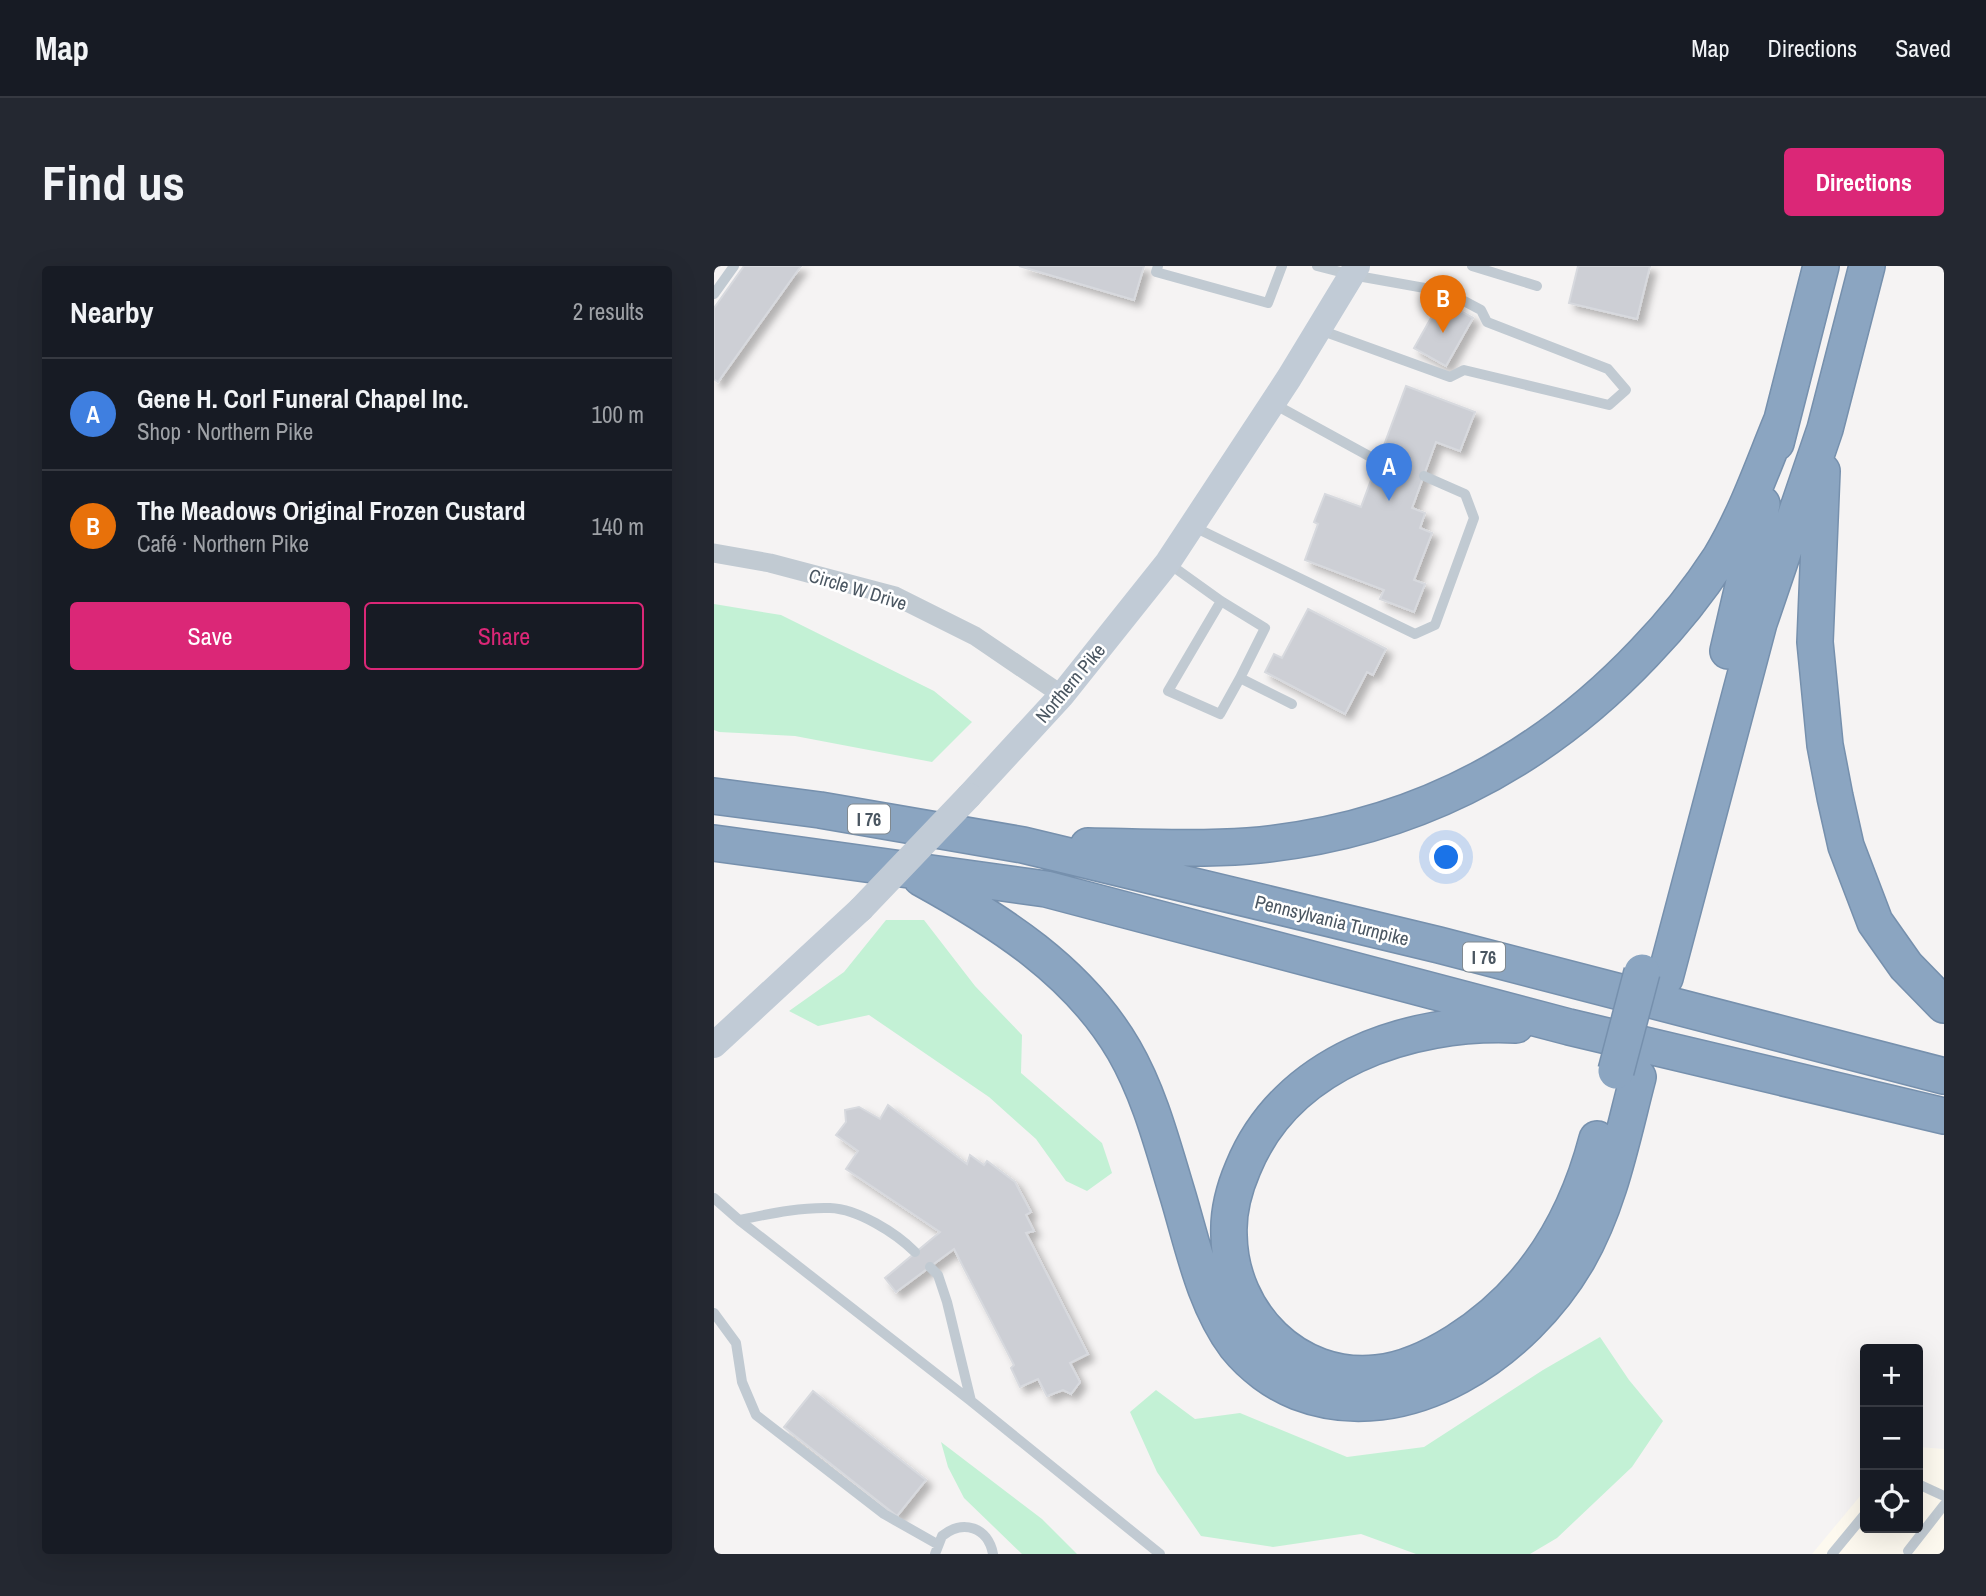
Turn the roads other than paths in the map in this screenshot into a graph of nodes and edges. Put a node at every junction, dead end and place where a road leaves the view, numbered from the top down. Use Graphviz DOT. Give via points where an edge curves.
graph roads {
  1 [pos="734,266"];
  2 [pos="1158,266"];
  3 [pos="1282,266"];
  4 [pos="1317,266"];
  5 [pos="1472,266"];
  6 [pos="1821,266"];
  7 [pos="1867,266"];
  8 [pos="1355,270"];
  9 [pos="1537,286"];
  10 [pos="714,294"];
  11 [pos="1319,329"];
  12 [pos="1272,404"];
  13 [pos="1781,422"];
  14 [pos="1825,429"];
  15 [pos="1378,460"];
  16 [pos="1424,476"];
  17 [pos="1192,526"];
  18 [pos="714,553"];
  19 [pos="1168,562"];
  20 [pos="1221,601"];
  21 [pos="1240,678"];
  22 [pos="1062,695"];
  23 [pos="1292,704"];
  24 [pos="714,796"];
  25 [pos="714,843"];
  26 [pos="1023,845"];
  27 [pos="902,868"];
  28 [pos="1653,975"];
  29 [pos="1944,1004"];
  30 [pos="1569,1027"];
  31 [pos="714,1045"];
  32 [pos="1627,1074"];
  33 [pos="1944,1076"];
  34 [pos="1944,1116"];
  35 [pos="714,1198"];
  36 [pos="739,1220"];
  37 [pos="915,1252"];
  38 [pos="930,1267"];
  39 [pos="714,1313"];
  40 [pos="971,1401"];
  41 [pos="1923,1486"];
  42 [pos="1944,1496"];
  43 [pos="1944,1505"];
  44 [pos="1860,1520"];
  45 [pos="936,1549"];
  46 [pos="1908,1553"];
  47 [pos="993,1554"];
  48 [pos="1160,1554"];
  49 [pos="1832,1554"];
  1 -- 10 [label="lane"];
  2 -- 3 [label="lane" via="1156,272 1268,303"];
  4 -- 8 [label="lane"];
  5 -- 9 [label="lane"];
  6 -- 13 [label="highway"];
  7 -- 14 [label="highway"];
  8 -- 11 [label="main road, Northern Pike"];
  8 -- 11 [label="lane" via="1447,292 1481,310 1487,322 1608,369 1626,390 1609,405 1464,370 1450,377"];
  11 -- 12 [label="main road, Northern Pike"];
  12 -- 15 [label="lane"];
  12 -- 17 [label="main road, Northern Pike"];
  13 -- 26 [label="highway" via="1735,531 1707,579 1674,621 1596,701 1497,771 1391,817 1284,841 1207,848"];
  13 -- 28 [label="highway"];
  14 -- 28 [label="highway" via="1759,622"];
  14 -- 29 [label="highway" via="1815,642 1835,797 1846,846 1875,922 1906,966"];
  16 -- 17 [label="lane" via="1465,494 1474,518 1435,625 1415,634"];
  17 -- 19 [label="main road, Northern Pike"];
  18 -- 22 [label="street, Circle W Drive" via="895,596 975,636"];
  19 -- 20 [label="lane"];
  19 -- 22 [label="main road, Northern Pike"];
  20 -- 21 [label="lane" via="1265,628"];
  20 -- 21 [label="lane" via="1168,691 1220,714"];
  21 -- 23 [label="lane"];
  22 -- 31 [label="main road, Northern Pike, bridge" via="861,909"];
  24 -- 26 [label="highway, Pennsylvania Turnpike / I 76"];
  25 -- 27 [label="highway, I 76"];
  26 -- 33 [label="highway, Pennsylvania Turnpike / I 76" via="1439,945"];
  27 -- 30 [label="highway, I 76" via="1046,889"];
  27 -- 32 [label="highway" via="1022,940 1070,982 1109,1027 1135,1072 1154,1119 1200,1270 1224,1326 1254,1364 1312,1398 1357,1404 1407,1397 1460,1375 1526,1325 1562,1284 1590,1234 1611,1179"];
  28 -- 32 [label="highway"];
  30 -- 32 [label="highway" via="1470,1026 1411,1035 1338,1064 1283,1105 1247,1156 1228,1234 1240,1291 1275,1341 1322,1367 1378,1373 1446,1349 1486,1322 1539,1268 1567,1223"];
  30 -- 34 [label="highway, I 76"];
  35 -- 36 [label="lane"];
  36 -- 37 [label="lane" via="832,1208 871,1220"];
  36 -- 40 [label="lane"];
  38 -- 40 [label="lane" via="938,1275 947,1302"];
  39 -- 45 [label="lane" via="736,1343 742,1382 756,1415"];
  40 -- 48 [label="lane"];
  41 -- 42 [label="lane"];
  43 -- 46 [label="lane"];
  44 -- 49 [label="lane"];
  45 -- 47 [label="lane" via="950,1530 969,1526 986,1536"];
}
